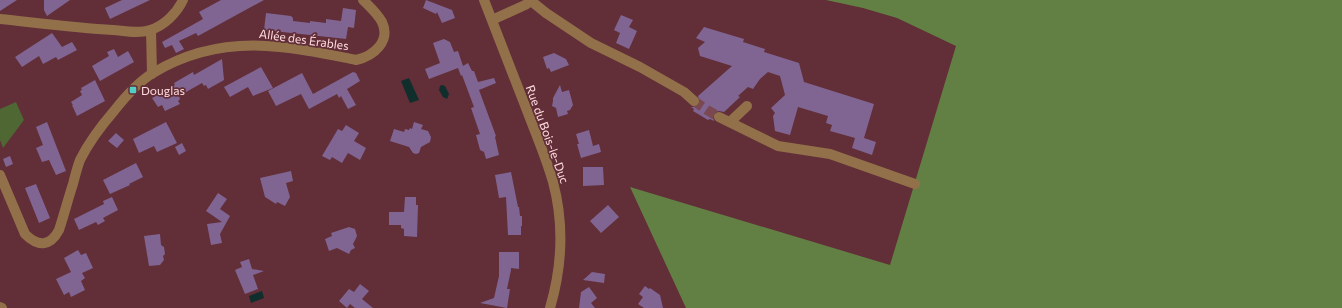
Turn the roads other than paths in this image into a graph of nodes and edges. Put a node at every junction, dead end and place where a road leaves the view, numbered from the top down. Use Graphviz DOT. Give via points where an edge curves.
graph roads {
  1 [pos="184,0"];
  2 [pos="363,0"];
  3 [pos="484,0"];
  4 [pos="531,0"];
  5 [pos="0,19"];
  6 [pos="492,20"];
  7 [pos="151,30"];
  8 [pos="152,74"];
  9 [pos="694,101"];
  10 [pos="747,106"];
  11 [pos="719,116"];
  12 [pos="730,122"];
  13 [pos="0,175"];
  14 [pos="915,184"];
  15 [pos="550,308"];
  1 -- 7 [label="street" via="172,15"];
  2 -- 8 [label="street, Allée des Érables" via="384,26 382,44 364,58 356,60 280,47 234,46 214,49 176,61"];
  3 -- 6 [label="street, Rue du Bois-le-Duc"];
  4 -- 6 [label="street"];
  4 -- 9 [label="street" via="591,43 640,67 684,92"];
  5 -- 7 [label="street" via="100,30"];
  6 -- 15 [label="street, Rue du Bois-le-Duc" via="548,167 556,199 560,248"];
  7 -- 8 [label="street"];
  8 -- 13 [label="street, Allée des Érables" via="123,100 90,142 79,162 59,230 50,242 40,244 25,234"];
  10 -- 12 [label="street"];
  11 -- 12 [label="street"];
  12 -- 14 [label="street" via="778,146 830,154"];
}
